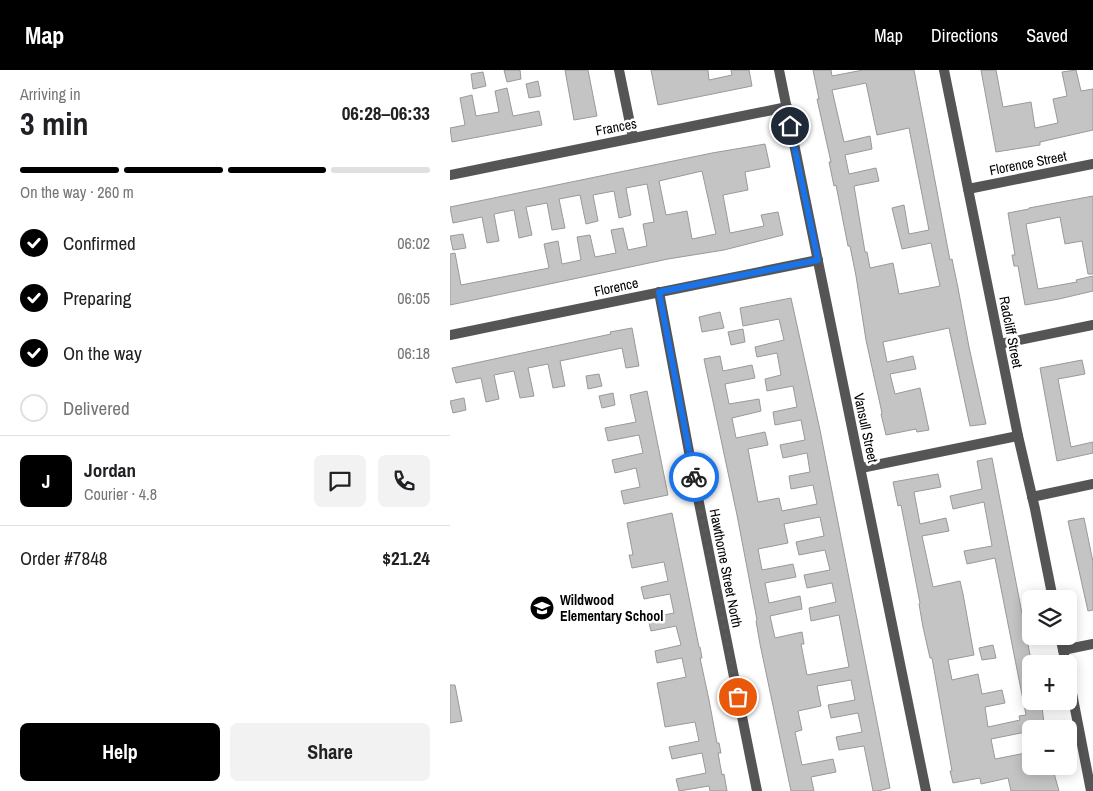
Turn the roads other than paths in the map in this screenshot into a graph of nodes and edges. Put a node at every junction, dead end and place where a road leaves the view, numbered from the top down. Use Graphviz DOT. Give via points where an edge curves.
graph roads {
  1 [pos="619,70"];
  2 [pos="779,70"];
  3 [pos="944,70"];
  4 [pos="787,107"];
  5 [pos="633,138"];
  6 [pos="1093,164"];
  7 [pos="450,175"];
  8 [pos="968,189"];
  9 [pos="818,260"];
  10 [pos="659,292"];
  11 [pos="1093,325"];
  12 [pos="450,335"];
  13 [pos="1000,344"];
  14 [pos="1018,436"];
  15 [pos="860,468"];
  16 [pos="1093,484"];
  17 [pos="1032,497"];
  18 [pos="1051,590"];
  19 [pos="1093,644"];
  20 [pos="1062,645"];
  21 [pos="1063,650"];
  22 [pos="1064,655"];
  23 [pos="1075,710"];
  24 [pos="757,791"];
  25 [pos="926,791"];
  26 [pos="1091,791"];
  1 -- 5 [label="street"];
  2 -- 4 [label="street, Vansull Street"];
  3 -- 8 [label="street, Radcliff Street"];
  4 -- 5 [label="street, Frances"];
  4 -- 9 [label="street, Vansull Street"];
  5 -- 7 [label="street, Frances"];
  6 -- 8 [label="street, Florence Street"];
  8 -- 13 [label="street, Radcliff Street"];
  9 -- 10 [label="street, Florence"];
  9 -- 15 [label="street, Vansull Street"];
  10 -- 12 [label="street, Florence"];
  10 -- 24 [label="street, Hawthorne Street North"];
  11 -- 13 [label="street"];
  13 -- 14 [label="street, Radcliff Street"];
  14 -- 15 [label="street"];
  14 -- 17 [label="street, Radcliff Street"];
  15 -- 25 [label="street, Vansull Street"];
  16 -- 17 [label="street"];
  17 -- 18 [label="street, Radcliff Street"];
  19 -- 21 [label="street"];
  20 -- 21 [label="street"];
  21 -- 22 [label="street"];
  23 -- 26 [label="street"];
}
